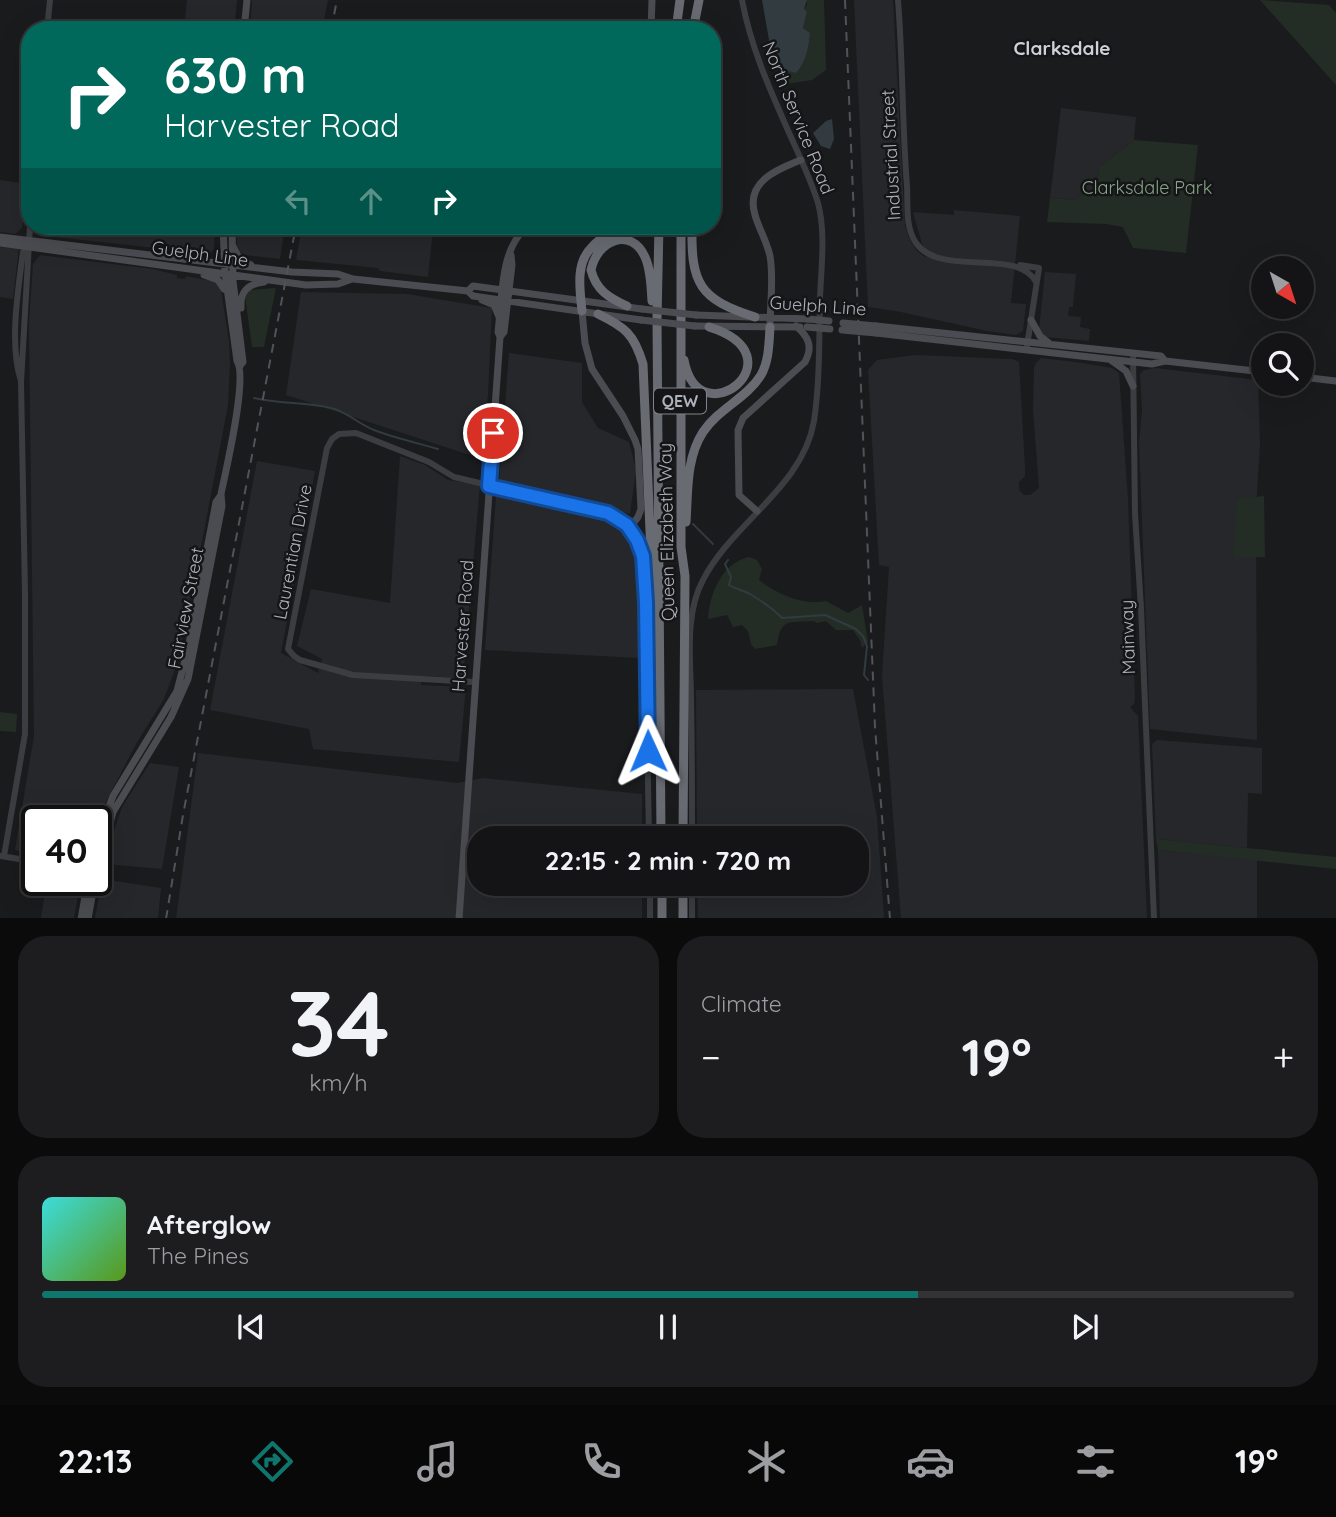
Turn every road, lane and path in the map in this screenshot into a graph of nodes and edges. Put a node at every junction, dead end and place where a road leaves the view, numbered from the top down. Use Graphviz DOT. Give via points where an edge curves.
graph roads {
  1 [pos="50,0"];
  2 [pos="247,0"];
  3 [pos="652,0"];
  4 [pos="680,0"];
  5 [pos="700,0"];
  6 [pos="742,0"];
  7 [pos="898,0"];
  8 [pos="48,21"];
  9 [pos="245,21"];
  10 [pos="651,21"];
  11 [pos="677,21"];
  12 [pos="695,21"];
  13 [pos="699,21"];
  14 [pos="801,160"];
  15 [pos="29,235"];
  16 [pos="232,235"];
  17 [pos="517,235"];
  18 [pos="607,235"];
  19 [pos="659,235"];
  20 [pos="681,235"];
  21 [pos="692,235"];
  22 [pos="0,237"];
  23 [pos="223,238"];
  24 [pos="232,241"];
  25 [pos="0,243"];
  26 [pos="28,243"];
  27 [pos="206,260"];
  28 [pos="228,263"];
  29 [pos="254,267"];
  30 [pos="1015,267"];
  31 [pos="198,270"];
  32 [pos="229,274"];
  33 [pos="353,279"];
  34 [pos="272,282"];
  35 [pos="1037,282"];
  36 [pos="471,294"];
  37 [pos="505,295"];
  38 [pos="228,296"];
  39 [pos="581,301"];
  40 [pos="626,306"];
  41 [pos="582,312"];
  42 [pos="598,314"];
  43 [pos="238,315"];
  44 [pos="755,317"];
  45 [pos="657,319"];
  46 [pos="680,320"];
  47 [pos="1031,320"];
  48 [pos="499,321"];
  49 [pos="770,322"];
  50 [pos="807,323"];
  51 [pos="796,326"];
  52 [pos="709,327"];
  53 [pos="876,330"];
  54 [pos="500,337"];
  55 [pos="1028,342"];
  56 [pos="1051,345"];
  57 [pos="1027,351"];
  58 [pos="1133,357"];
  59 [pos="1105,359"];
  60 [pos="240,366"];
  61 [pos="1251,371"];
  62 [pos="1314,378"];
  63 [pos="1336,380"];
  64 [pos="1133,386"];
  65 [pos="489,486"];
  66 [pos="221,494"];
  67 [pos="757,511"];
  68 [pos="628,529"];
  69 [pos="685,576"];
  70 [pos="659,656"];
  71 [pos="474,682"];
  72 [pos="110,805"];
  73 [pos="112,816"];
  74 [pos="649,826"];
  75 [pos="661,826"];
  76 [pos="683,826"];
  77 [pos="692,826"];
  78 [pos="2,856"];
  79 [pos="21,859"];
  80 [pos="85,896"];
  81 [pos="92,896"];
  82 [pos="650,896"];
  83 [pos="662,896"];
  84 [pos="683,896"];
  85 [pos="692,896"];
  86 [pos="81,918"];
  87 [pos="88,918"];
  88 [pos="459,918"];
  89 [pos="650,918"];
  90 [pos="662,918"];
  91 [pos="683,918"];
  92 [pos="692,918"];
  93 [pos="1154,918"];
  1 -- 8 [label="street"];
  2 -- 9 [label="main road"];
  3 -- 10 [label="main road"];
  4 -- 11 [label="highway"];
  5 -- 12 [label="highway"];
  5 -- 13 [label="highway"];
  6 -- 14 [label="street, North Service Road" via="755,52"];
  7 -- 30 [label="street, Industrial Street" via="911,234 922,250 939,258"];
  14 -- 49 [label="main road" via="770,173 753,200 770,256"];
  14 -- 67 [label="street, North Service Road" via="821,222 814,421 799,460"];
  15 -- 26 [label="street"];
  16 -- 24 [label="main road, Fairview Street"];
  17 -- 37 [label="main road" via="506,265"];
  18 -- 39 [label="highway" via="584,258"];
  19 -- 45 [label="highway, Queen Elizabeth Way / QEW"];
  20 -- 46 [label="highway, Queen Elizabeth Way / QEW"];
  21 -- 44 [label="highway" via="693,267 702,287 723,305"];
  22 -- 26 [label="main road, Guelph Line"];
  23 -- 27 [label="main road" via="217,252"];
  23 -- 28 [label="main road, Fairview Street"];
  24 -- 28 [label="main road, Fairview Street"];
  24 -- 29 [label="main road" via="239,258"];
  25 -- 26 [label="main road, Guelph Line"];
  26 -- 27 [label="main road, Guelph Line"];
  26 -- 31 [label="main road, Guelph Line"];
  26 -- 78 [label="street" via="23,252 17,317 26,701 24,738"];
  27 -- 28 [label="main road, Guelph Line"];
  28 -- 29 [label="main road, Guelph Line"];
  28 -- 32 [label="main road, Fairview Street"];
  29 -- 33 [label="main road, Guelph Line"];
  30 -- 35 [label="street, Industrial Street" via="1031,273"];
  30 -- 35 [label="street, Industrial Street" via="1039,268"];
  31 -- 32 [label="main road, Guelph Line"];
  31 -- 38 [label="main road" via="218,280"];
  32 -- 34 [label="main road, Guelph Line"];
  32 -- 38 [label="main road, Fairview Street"];
  32 -- 43 [label="main road, Fairview Street"];
  33 -- 34 [label="main road, Guelph Line" via="338,284"];
  33 -- 36 [label="main road, Guelph Line"];
  34 -- 43 [label="main road" via="245,289"];
  35 -- 47 [label="street"];
  36 -- 37 [label="main road, Guelph Line"];
  36 -- 48 [label="main road" via="494,305"];
  37 -- 39 [label="main road, Guelph Line"];
  37 -- 41 [label="main road, Guelph Line"];
  37 -- 48 [label="main road, Harvester Road"];
  37 -- 54 [label="main road, Harvester Road"];
  38 -- 60 [label="main road, Fairview Street"];
  39 -- 40 [label="main road, Guelph Line"];
  39 -- 41 [label="highway"];
  40 -- 44 [label="main road, Guelph Line, bridge"];
  40 -- 45 [label="highway" via="598,288 591,270 597,251 617,240 632,244 645,256"];
  41 -- 42 [label="main road, Guelph Line"];
  41 -- 68 [label="main road" via="592,369 632,431 638,449 641,509"];
  42 -- 52 [label="main road, Guelph Line, bridge"];
  42 -- 70 [label="highway" via="632,337 642,364"];
  43 -- 60 [label="main road, Fairview Street" via="244,359"];
  44 -- 49 [label="main road, Guelph Line"];
  45 -- 70 [label="highway, Queen Elizabeth Way / QEW"];
  46 -- 52 [label="highway" via="683,359 691,382 704,392 726,393 743,380 747,356 733,336"];
  46 -- 69 [label="highway, Queen Elizabeth Way / QEW"];
  47 -- 55 [label="street"];
  47 -- 56 [label="main road"];
  48 -- 54 [label="main road, Harvester Road"];
  49 -- 50 [label="main road, Guelph Line"];
  49 -- 51 [label="main road, Guelph Line"];
  49 -- 52 [label="main road, Guelph Line"];
  49 -- 69 [label="highway" via="761,375 710,424 693,451"];
  50 -- 51 [label="main road, Guelph Line"];
  50 -- 53 [label="main road, Guelph Line, bridge"];
  51 -- 67 [label="main road" via="809,342 805,362 743,418 738,430 739,495"];
  53 -- 55 [label="main road, Guelph Line"];
  53 -- 57 [label="main road, Guelph Line"];
  54 -- 65 [label="main road, Harvester Road"];
  55 -- 56 [label="main road, Guelph Line"];
  55 -- 57 [label="street"];
  56 -- 58 [label="main road, Guelph Line"];
  57 -- 59 [label="main road, Guelph Line"];
  58 -- 59 [label="main road, Guelph Line"];
  58 -- 61 [label="main road, Guelph Line" via="1161,356 1165,361"];
  58 -- 64 [label="street, Mainway"];
  59 -- 64 [label="main road" via="1124,369"];
  60 -- 66 [label="main road, Fairview Street"];
  62 -- 63 [label="main road"];
  64 -- 93 [label="street, Mainway"];
  65 -- 68 [label="street" via="615,516"];
  65 -- 71 [label="main road, Harvester Road"];
  65 -- 71 [label="street, Laurentian Drive" via="454,477 429,461 356,433 332,439 288,649 300,660 352,675"];
  66 -- 72 [label="main road, Fairview Street" via="177,691"];
  66 -- 73 [label="main road, Fairview Street" via="188,679 171,717"];
  67 -- 77 [label="street, North Service Road" via="715,559 694,605"];
  68 -- 74 [label="street" via="643,556"];
  69 -- 76 [label="highway, Queen Elizabeth Way / QEW"];
  70 -- 75 [label="highway, Queen Elizabeth Way / QEW"];
  71 -- 88 [label="main road, Harvester Road"];
  78 -- 79 [label="street"];
  80 -- 86 [label="main road"];
  81 -- 87 [label="main road"];
  82 -- 89 [label="street"];
  83 -- 90 [label="highway"];
  84 -- 91 [label="highway"];
  85 -- 92 [label="street"];
}
